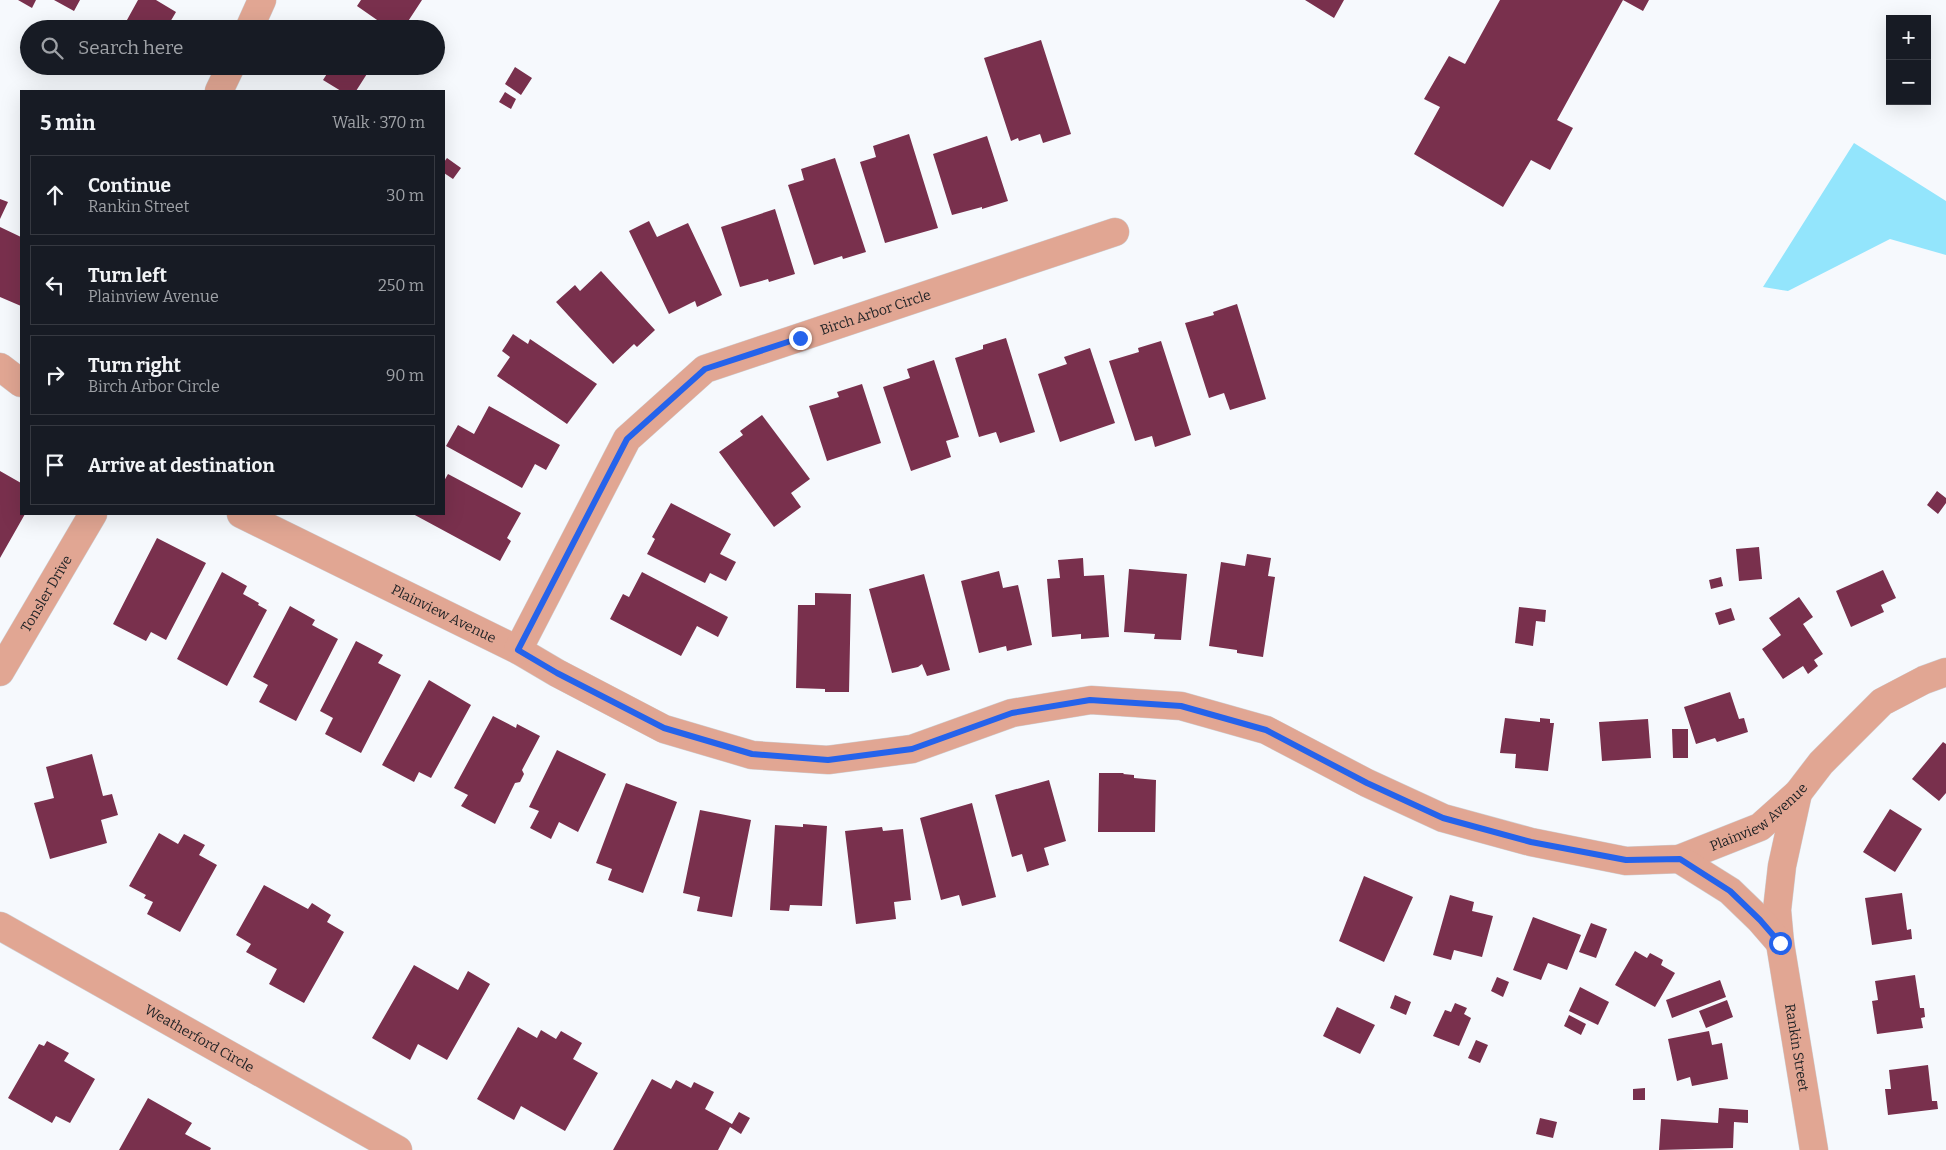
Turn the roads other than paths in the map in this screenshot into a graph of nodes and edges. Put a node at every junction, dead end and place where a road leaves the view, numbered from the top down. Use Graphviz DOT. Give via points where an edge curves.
graph roads {
  1 [pos="262,0"];
  2 [pos="253,20"];
  3 [pos="227,75"];
  4 [pos="219,90"];
  5 [pos="1114,232"];
  6 [pos="0,367"];
  7 [pos="20,382"];
  8 [pos="92,515"];
  9 [pos="243,515"];
  10 [pos="518,650"];
  11 [pos="0,672"];
  12 [pos="1946,672"];
  13 [pos="1798,793"];
  14 [pos="1680,859"];
  15 [pos="0,926"];
  16 [pos="1780,943"];
  17 [pos="398,1150"];
  18 [pos="1814,1150"];
  1 -- 2 [label="street"];
  3 -- 4 [label="street"];
  5 -- 10 [label="street, Birch Arbor Circle" via="705,369 627,439"];
  6 -- 7 [label="street"];
  8 -- 11 [label="street, Tonsler Drive"];
  9 -- 10 [label="street, Plainview Avenue"];
  10 -- 14 [label="street, Plainview Avenue" via="664,728 752,754 828,760 912,749 1012,713 1090,700 1181,706 1266,730 1443,818 1531,842 1626,860"];
  12 -- 13 [label="street, Plainview Avenue" via="1882,702 1822,763"];
  13 -- 14 [label="street, Plainview Avenue" via="1760,827"];
  13 -- 16 [label="street, Rankin Street" via="1782,866 1777,910"];
  14 -- 16 [label="street" via="1730,891"];
  15 -- 17 [label="street, Weatherford Circle"];
  16 -- 18 [label="street, Rankin Street"];
}
